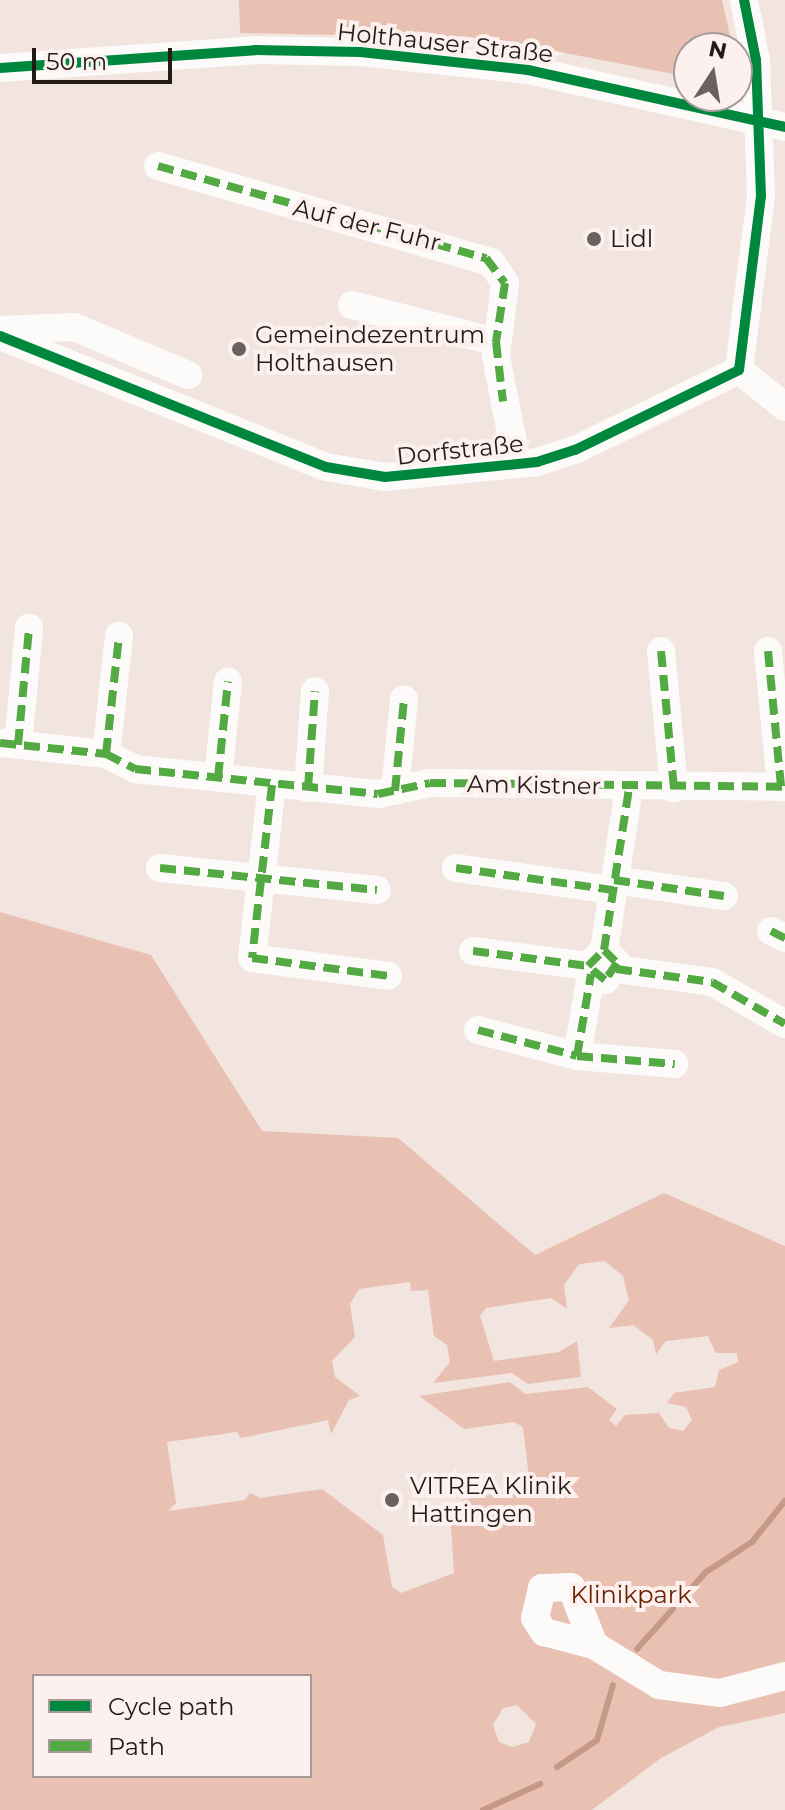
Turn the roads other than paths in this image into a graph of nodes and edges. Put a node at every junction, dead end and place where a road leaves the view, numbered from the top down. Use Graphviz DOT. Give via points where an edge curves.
graph roads {
  1 [pos="744,0"];
  2 [pos="0,68"];
  3 [pos="757,118"];
  4 [pos="785,127"];
  5 [pos="158,166"];
  6 [pos="352,305"];
  7 [pos="0,330"];
  8 [pos="0,336"];
  9 [pos="496,342"];
  10 [pos="739,370"];
  11 [pos="188,375"];
  12 [pos="785,407"];
  13 [pos="517,464"];
  14 [pos="29,628"];
  15 [pos="119,636"];
  16 [pos="661,651"];
  17 [pos="768,651"];
  18 [pos="228,682"];
  19 [pos="315,691"];
  20 [pos="404,699"];
  21 [pos="9,744"];
  22 [pos="106,754"];
  23 [pos="218,778"];
  24 [pos="272,785"];
  25 [pos="783,787"];
  26 [pos="308,788"];
  27 [pos="629,788"];
  28 [pos="674,788"];
  29 [pos="395,791"];
  30 [pos="160,868"];
  31 [pos="456,868"];
  32 [pos="261,878"];
  33 [pos="614,885"];
  34 [pos="377,890"];
  35 [pos="724,896"];
  36 [pos="473,951"];
  37 [pos="600,965"];
  38 [pos="388,976"];
  39 [pos="785,1024"];
  40 [pos="478,1030"];
  41 [pos="577,1056"];
  42 [pos="675,1064"];
  43 [pos="594,1645"];
  44 [pos="785,1676"];
  1 -- 3 [label="street"];
  2 -- 3 [label="street, Holthauser Straße" via="255,50 360,52 528,70"];
  3 -- 4 [label="street, Holthauser Straße"];
  3 -- 10 [label="street" via="761,196"];
  5 -- 9 [label="street, Auf der Fuhr" via="477,253 505,283"];
  6 -- 9 [label="street"];
  7 -- 11 [label="street" via="74,327"];
  8 -- 13 [label="street, Dorfstraße" via="326,467 420,477"];
  9 -- 13 [label="street, Auf der Fuhr"];
  10 -- 12 [label="street"];
  10 -- 13 [label="street, Dorfstraße" via="575,450"];
  14 -- 21 [label="street, Am Kistner"];
  15 -- 22 [label="street"];
  16 -- 28 [label="street"];
  17 -- 25 [label="street, Am Kistner"];
  18 -- 23 [label="street"];
  19 -- 26 [label="street"];
  20 -- 29 [label="street"];
  21 -- 22 [label="street, Am Kistner"];
  22 -- 23 [label="street, Am Kistner" via="135,769"];
  23 -- 24 [label="street, Am Kistner"];
  24 -- 26 [label="street, Am Kistner"];
  24 -- 32 [label="street"];
  25 -- 28 [label="street, Am Kistner"];
  26 -- 29 [label="street, Am Kistner"];
  27 -- 28 [label="street, Am Kistner"];
  27 -- 29 [label="street, Am Kistner" via="430,783"];
  27 -- 33 [label="street"];
  30 -- 32 [label="street"];
  31 -- 33 [label="street"];
  32 -- 34 [label="street"];
  32 -- 38 [label="street" via="252,958"];
  33 -- 35 [label="street"];
  33 -- 37 [label="street"];
  36 -- 37 [label="street"];
  37 -- 39 [label="street" via="712,982"];
  37 -- 41 [label="street"];
  40 -- 41 [label="street"];
  41 -- 42 [label="street"];
  43 -- 44 [label="street" via="633,1674 684,1690 720,1693"];
}
